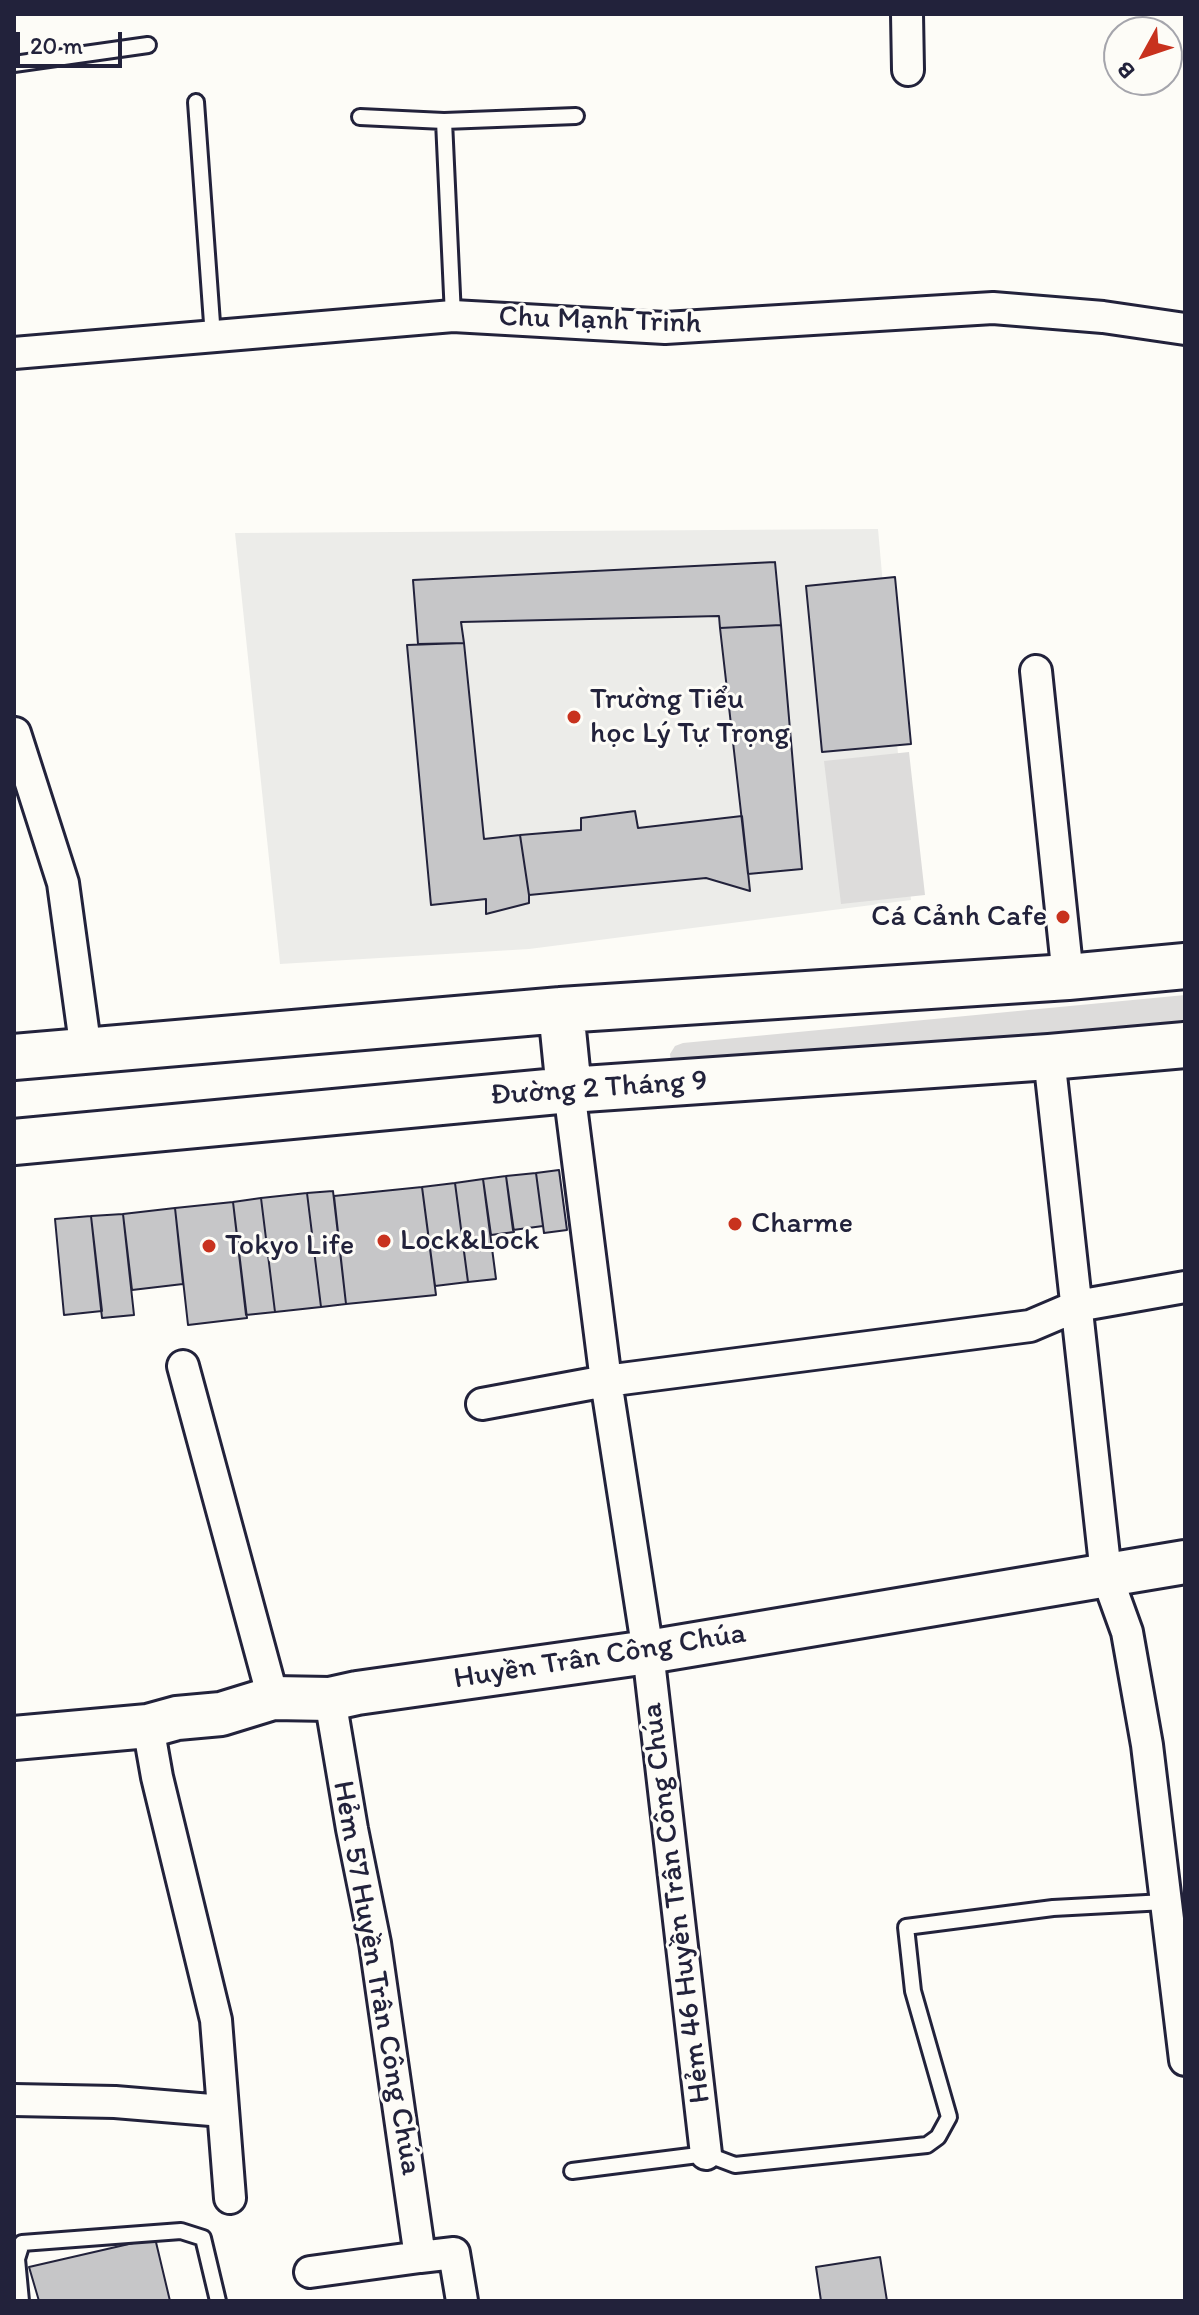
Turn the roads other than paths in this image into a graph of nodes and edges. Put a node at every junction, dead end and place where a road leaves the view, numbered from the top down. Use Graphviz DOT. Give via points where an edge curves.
graph roads {
  1 [pos="907,14"];
  2 [pos="148,45"];
  3 [pos="14,64"];
  4 [pos="908,70"];
  5 [pos="196,102"];
  6 [pos="576,116"];
  7 [pos="360,117"];
  8 [pos="444,121"];
  9 [pos="453,316"];
  10 [pos="1185,329"];
  11 [pos="213,337"];
  12 [pos="14,353"];
  13 [pos="1036,671"];
  14 [pos="15,733"];
  15 [pos="1185,966"];
  16 [pos="1068,977"];
  17 [pos="561,1010"];
  18 [pos="1185,1045"];
  19 [pos="86,1051"];
  20 [pos="14,1057"];
  21 [pos="1049,1057"];
  22 [pos="569,1090"];
  23 [pos="14,1142"];
  24 [pos="1185,1287"];
  25 [pos="1077,1306"];
  26 [pos="183,1366"];
  27 [pos="606,1381"];
  28 [pos="482,1404"];
  29 [pos="1185,1562"];
  30 [pos="1106,1574"];
  31 [pos="648,1652"];
  32 [pos="273,1698"];
  33 [pos="330,1699"];
  34 [pos="148,1726"];
  35 [pos="14,1738"];
  36 [pos="1165,1902"];
  37 [pos="1185,2060"];
  38 [pos="14,2100"];
  39 [pos="223,2111"];
  40 [pos="706,2154"];
  41 [pos="572,2171"];
  42 [pos="230,2198"];
  43 [pos="420,2257"];
  44 [pos="310,2272"];
  45 [pos="21,2301"];
  46 [pos="218,2301"];
  47 [pos="462,2301"];
  1 -- 4 [label="street"];
  2 -- 3 [label="lane"];
  5 -- 11 [label="lane"];
  6 -- 8 [label="lane"];
  7 -- 8 [label="lane"];
  8 -- 9 [label="lane"];
  9 -- 10 [label="street, Chu Mạnh Trinh" via="665,328 993,308"];
  9 -- 11 [label="street, Chu Mạnh Trinh"];
  11 -- 12 [label="street, Chu Mạnh Trinh"];
  13 -- 16 [label="street"];
  14 -- 19 [label="street" via="63,883"];
  15 -- 16 [label="main road"];
  16 -- 17 [label="main road"];
  17 -- 19 [label="main road"];
  17 -- 22 [label="main road"];
  18 -- 21 [label="main road, Đường 2 Tháng 9"];
  19 -- 20 [label="main road"];
  21 -- 22 [label="main road, Đường 2 Tháng 9"];
  21 -- 25 [label="street"];
  22 -- 23 [label="main road, Đường 2 Tháng 9"];
  22 -- 27 [label="street, Hẻm 46 Huyền Trân Công Chúa"];
  24 -- 25 [label="street"];
  25 -- 27 [label="street" via="1030,1326"];
  25 -- 30 [label="street"];
  26 -- 32 [label="street"];
  27 -- 28 [label="street"];
  27 -- 31 [label="street, Hẻm 46 Huyền Trân Công Chúa"];
  29 -- 30 [label="street, Huyền Trân Công Chúa"];
  30 -- 31 [label="street, Huyền Trân Công Chúa"];
  30 -- 36 [label="street" via="1130,1646"];
  31 -- 33 [label="street, Huyền Trân Công Chúa"];
  31 -- 40 [label="street, Hẻm 46 Huyền Trân Công Chúa"];
  32 -- 33 [label="street, Huyền Trân Công Chúa"];
  32 -- 34 [label="street, Huyền Trân Công Chúa" via="221,1714"];
  33 -- 43 [label="street, Hẻm 57 Huyền Trân Công Chúa" via="375,1943"];
  34 -- 35 [label="street, Huyền Trân Công Chúa"];
  34 -- 39 [label="street" via="216,2020"];
  36 -- 37 [label="street"];
  36 -- 40 [label="lane" via="1053,1908 906,1927 913,1991 949,2117 938,2137 927,2145 735,2165"];
  38 -- 39 [label="street"];
  39 -- 42 [label="street"];
  40 -- 41 [label="lane"];
  43 -- 44 [label="street"];
  43 -- 47 [label="street" via="454,2253"];
  45 -- 46 [label="lane" via="17,2259 22,2243 181,2231 203,2238"];
}
